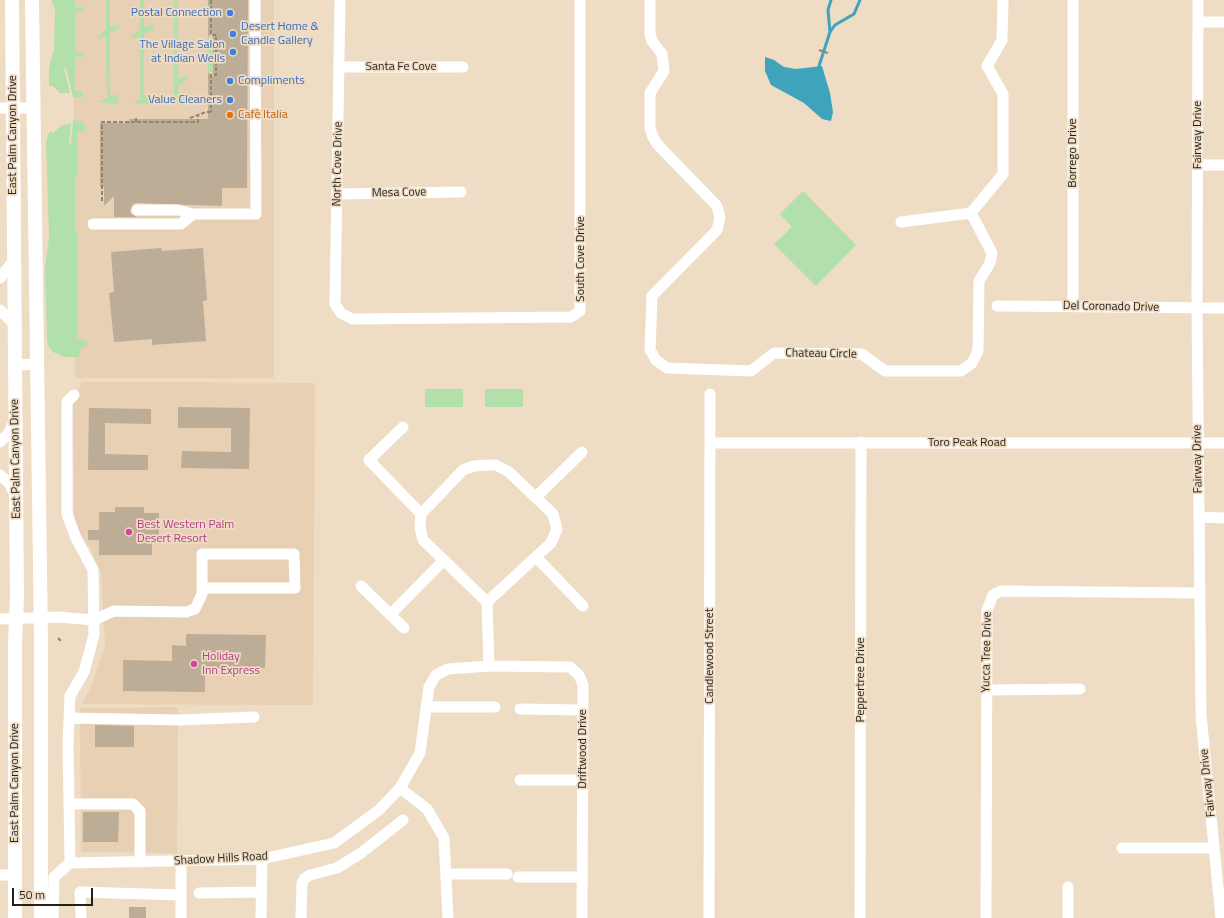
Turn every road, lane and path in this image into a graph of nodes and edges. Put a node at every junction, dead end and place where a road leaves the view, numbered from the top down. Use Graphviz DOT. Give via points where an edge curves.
graph roads {
  1 [pos="12,0"];
  2 [pos="32,0"];
  3 [pos="255,0"];
  4 [pos="340,0"];
  5 [pos="580,0"];
  6 [pos="650,0"];
  7 [pos="1003,0"];
  8 [pos="1073,0"];
  9 [pos="1198,0"];
  10 [pos="212,1"];
  11 [pos="1198,22"];
  12 [pos="1224,22"];
  13 [pos="819,50"];
  14 [pos="828,53"];
  15 [pos="340,67"];
  16 [pos="463,67"];
  17 [pos="6,108"];
  18 [pos="33,108"];
  19 [pos="198,116"];
  20 [pos="136,118"];
  21 [pos="190,120"];
  22 [pos="136,123"];
  23 [pos="1198,165"];
  24 [pos="1224,165"];
  25 [pos="461,192"];
  26 [pos="338,194"];
  27 [pos="102,201"];
  28 [pos="138,210"];
  29 [pos="971,213"];
  30 [pos="193,214"];
  31 [pos="901,222"];
  32 [pos="93,224"];
  33 [pos="14,260"];
  34 [pos="0,278"];
  35 [pos="997,306"];
  36 [pos="1073,306"];
  37 [pos="1197,308"];
  38 [pos="1224,308"];
  39 [pos="0,310"];
  40 [pos="352,319"];
  41 [pos="15,325"];
  42 [pos="38,364"];
  43 [pos="15,365"];
  44 [pos="710,394"];
  45 [pos="74,395"];
  46 [pos="16,419"];
  47 [pos="403,427"];
  48 [pos="0,442"];
  49 [pos="861,442"];
  50 [pos="1224,443"];
  51 [pos="710,444"];
  52 [pos="1198,444"];
  53 [pos="582,452"];
  54 [pos="0,475"];
  55 [pos="536,497"];
  56 [pos="17,498"];
  57 [pos="421,514"];
  58 [pos="1199,517"];
  59 [pos="1224,518"];
  60 [pos="536,557"];
  61 [pos="444,560"];
  62 [pos="362,586"];
  63 [pos="202,588"];
  64 [pos="1200,593"];
  65 [pos="487,602"];
  66 [pos="583,606"];
  67 [pos="390,615"];
  68 [pos="0,618"];
  69 [pos="17,618"];
  70 [pos="40,618"];
  71 [pos="94,620"];
  72 [pos="404,628"];
  73 [pos="58,638"];
  74 [pos="61,641"];
  75 [pos="489,666"];
  76 [pos="448,669"];
  77 [pos="986,690"];
  78 [pos="1080,690"];
  79 [pos="426,707"];
  80 [pos="495,708"];
  81 [pos="520,708"];
  82 [pos="583,710"];
  83 [pos="254,717"];
  84 [pos="69,718"];
  85 [pos="520,780"];
  86 [pos="583,780"];
  87 [pos="400,788"];
  88 [pos="69,804"];
  89 [pos="403,820"];
  90 [pos="1122,848"];
  91 [pos="1214,848"];
  92 [pos="262,859"];
  93 [pos="181,861"];
  94 [pos="140,862"];
  95 [pos="70,863"];
  96 [pos="446,874"];
  97 [pos="507,874"];
  98 [pos="0,875"];
  99 [pos="15,875"];
  100 [pos="518,877"];
  101 [pos="582,877"];
  102 [pos="1068,887"];
  103 [pos="261,892"];
  104 [pos="200,893"];
  105 [pos="181,895"];
  106 [pos="15,918"];
  107 [pos="42,918"];
  108 [pos="53,918"];
  109 [pos="81,918"];
  110 [pos="181,918"];
  111 [pos="261,918"];
  112 [pos="301,918"];
  113 [pos="448,918"];
  114 [pos="582,918"];
  115 [pos="709,918"];
  116 [pos="860,918"];
  117 [pos="986,918"];
  118 [pos="1068,918"];
  119 [pos="1221,918"];
  1 -- 17 [label="main road, East Palm Canyon Drive"];
  2 -- 18 [label="main road, East Palm Canyon Drive"];
  3 -- 30 [label="street" via="256,214"];
  4 -- 15 [label="street, North Cove Drive"];
  5 -- 40 [label="street, South Cove Drive" via="580,311 571,317"];
  6 -- 29 [label="street, Chateau Circle" via="650,34 662,54 664,71 650,93 650,128 657,144 717,206 720,218 717,230 652,296 650,350 662,365 674,370 750,371 774,353 862,354 884,370 961,371 972,363 978,351 979,281 990,263 992,253"];
  7 -- 29 [label="street" via="1002,40 987,66 1002,94 1003,174"];
  8 -- 36 [label="street, Borrego Drive"];
  9 -- 11 [label="street, Fairway Drive"];
  10 -- 19 [label="path" via="211,35 216,35 217,40 217,74 211,74 212,112"];
  11 -- 12 [label="street"];
  11 -- 23 [label="street, Fairway Drive"];
  13 -- 14 [label="path"];
  15 -- 16 [label="street, Santa Fe Cove"];
  15 -- 26 [label="street, North Cove Drive"];
  17 -- 18 [label="street"];
  17 -- 33 [label="main road, East Palm Canyon Drive"];
  18 -- 42 [label="main road, East Palm Canyon Drive"];
  19 -- 21 [label="path"];
  19 -- 21 [label="path" via="198,122"];
  20 -- 22 [label="path"];
  21 -- 22 [label="path"];
  22 -- 27 [label="path" via="102,123"];
  23 -- 24 [label="street"];
  23 -- 37 [label="street, Fairway Drive"];
  25 -- 26 [label="street, Mesa Cove"];
  26 -- 40 [label="street, North Cove Drive" via="335,304 341,314"];
  28 -- 30 [label="street" via="178,210"];
  29 -- 31 [label="street"];
  30 -- 32 [label="street" via="181,224"];
  33 -- 34 [label="street"];
  33 -- 41 [label="main road, East Palm Canyon Drive"];
  35 -- 36 [label="street, Del Coronado Drive"];
  36 -- 37 [label="street, Del Coronado Drive"];
  37 -- 38 [label="street, Del Coronado Drive"];
  37 -- 52 [label="street, Fairway Drive"];
  39 -- 41 [label="street"];
  41 -- 43 [label="main road, East Palm Canyon Drive"];
  42 -- 43 [label="street"];
  42 -- 70 [label="main road, East Palm Canyon Drive"];
  43 -- 46 [label="main road, East Palm Canyon Drive"];
  44 -- 51 [label="street, Candlewood Street"];
  45 -- 71 [label="street" via="67,402 67,514 93,570"];
  46 -- 48 [label="street"];
  46 -- 56 [label="main road, East Palm Canyon Drive"];
  47 -- 57 [label="street" via="369,460"];
  49 -- 51 [label="street, Toro Peak Road"];
  49 -- 52 [label="street, Toro Peak Road"];
  49 -- 116 [label="street, Peppertree Drive"];
  50 -- 52 [label="street, Toro Peak Road"];
  51 -- 115 [label="street, Candlewood Street"];
  52 -- 58 [label="street, Fairway Drive"];
  53 -- 55 [label="street"];
  54 -- 56 [label="street" via="9,483"];
  55 -- 57 [label="street" via="503,468 474,466 463,470"];
  55 -- 60 [label="street" via="553,514 557,530 551,543"];
  56 -- 69 [label="main road, East Palm Canyon Drive"];
  57 -- 61 [label="street" via="420,528 423,540"];
  58 -- 59 [label="street"];
  58 -- 64 [label="street, Fairway Drive"];
  60 -- 65 [label="street"];
  60 -- 66 [label="street"];
  61 -- 65 [label="street"];
  61 -- 67 [label="street"];
  62 -- 67 [label="street"];
  63 -- 63 [label="street" via="295,588 294,554 202,554"];
  63 -- 71 [label="street" via="195,609 186,612 114,611"];
  64 -- 77 [label="street, Yucca Tree Drive" via="1001,591 993,595 987,610"];
  64 -- 91 [label="street, Fairway Drive" via="1201,715"];
  65 -- 75 [label="street"];
  67 -- 72 [label="street"];
  68 -- 69 [label="street"];
  69 -- 70 [label="street"];
  69 -- 99 [label="main road, East Palm Canyon Drive"];
  70 -- 71 [label="street"];
  70 -- 107 [label="main road, East Palm Canyon Drive"];
  71 -- 84 [label="street" via="94,634 84,672 70,696"];
  73 -- 74 [label="path"];
  75 -- 76 [label="street, Driftwood Drive"];
  75 -- 82 [label="street, Driftwood Drive" via="570,667 579,675 583,685"];
  76 -- 79 [label="street, Shadow Hills Road" via="436,675 429,687"];
  77 -- 78 [label="street"];
  77 -- 117 [label="street, Yucca Tree Drive"];
  79 -- 80 [label="street"];
  79 -- 87 [label="street, Shadow Hills Road" via="420,753"];
  81 -- 82 [label="street"];
  82 -- 86 [label="street, Driftwood Drive"];
  83 -- 84 [label="street" via="180,720"];
  84 -- 88 [label="street"];
  85 -- 86 [label="street"];
  86 -- 101 [label="street, Driftwood Drive"];
  87 -- 92 [label="street, Shadow Hills Road" via="378,810 334,843"];
  87 -- 96 [label="street" via="427,809 444,838"];
  88 -- 94 [label="street" via="133,804 140,811"];
  88 -- 95 [label="street"];
  89 -- 112 [label="street" via="337,868 304,878"];
  90 -- 91 [label="street"];
  91 -- 119 [label="street, Fairway Drive"];
  92 -- 93 [label="street, Shadow Hills Road"];
  92 -- 103 [label="street"];
  93 -- 94 [label="street, Shadow Hills Road"];
  93 -- 105 [label="street"];
  94 -- 95 [label="street, Shadow Hills Road"];
  95 -- 108 [label="street" via="54,877"];
  96 -- 97 [label="street"];
  96 -- 113 [label="street"];
  98 -- 99 [label="street"];
  99 -- 106 [label="main road, East Palm Canyon Drive"];
  100 -- 101 [label="street"];
  101 -- 114 [label="street, Driftwood Drive"];
  102 -- 118 [label="street"];
  103 -- 104 [label="street"];
  103 -- 111 [label="street"];
  105 -- 109 [label="street" via="80,892"];
  105 -- 110 [label="street"];
}
